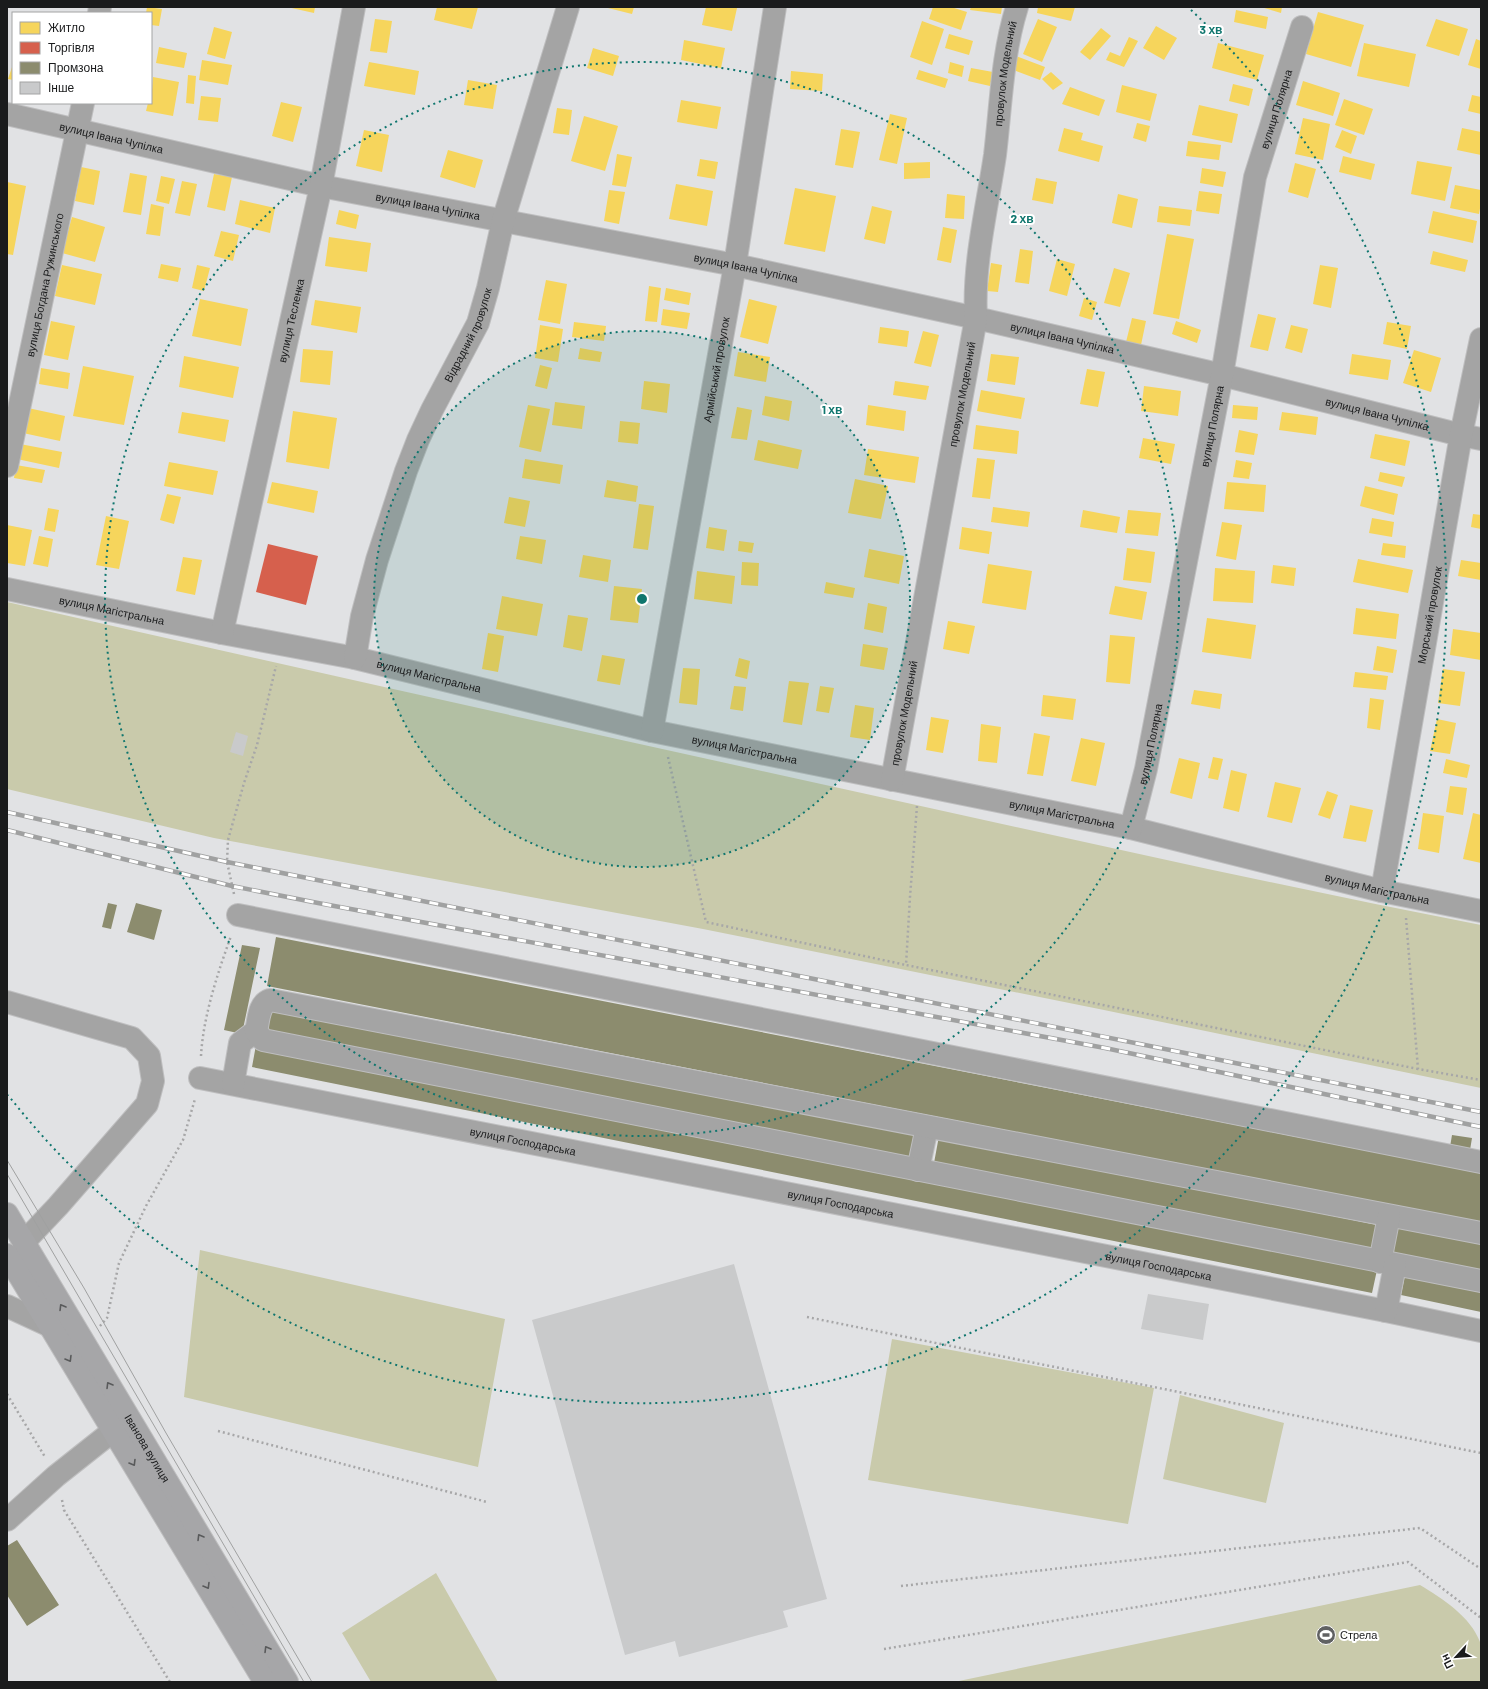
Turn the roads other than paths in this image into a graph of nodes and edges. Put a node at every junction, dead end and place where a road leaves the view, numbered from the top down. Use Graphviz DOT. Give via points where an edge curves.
graph roads {
  1 [pos="354,7"];
  2 [pos="568,7"];
  3 [pos="775,7"];
  4 [pos="1018,7"];
  5 [pos="1302,27"];
  6 [pos="83,104"];
  7 [pos="7,114"];
  8 [pos="78,130"];
  9 [pos="321,186"];
  10 [pos="503,221"];
  11 [pos="735,265"];
  12 [pos="976,318"];
  13 [pos="1481,339"];
  14 [pos="1222,375"];
  15 [pos="1471,437"];
  16 [pos="7,466"];
  17 [pos="7,589"];
  18 [pos="222,634"];
  19 [pos="355,658"];
  20 [pos="657,732"];
  21 [pos="892,780"];
  22 [pos="1131,828"];
  23 [pos="1382,891"];
  24 [pos="1481,911"];
  25 [pos="238,914"];
  26 [pos="7,1002"];
  27 [pos="256,1031"];
  28 [pos="200,1078"];
  29 [pos="233,1084"];
  30 [pos="927,1126"];
  31 [pos="1481,1162"];
  32 [pos="918,1170"];
  33 [pos="7,1214"];
  34 [pos="1389,1216"];
  35 [pos="1481,1233"];
  36 [pos="24,1242"];
  37 [pos="7,1255"];
  38 [pos="1388,1263"];
  39 [pos="1481,1282"];
  40 [pos="7,1306"];
  41 [pos="1386,1311"];
  42 [pos="48,1326"];
  43 [pos="1481,1331"];
  44 [pos="82,1340"];
  45 [pos="121,1424"];
  46 [pos="7,1520"];
  47 [pos="265,1682"];
  48 [pos="287,1682"];
  1 -- 9 [label="street, вулиця Тесленка"];
  2 -- 10 [label="street, Відрадний провулок"];
  3 -- 11 [label="street, Армійський провулок"];
  4 -- 12 [label="street, провулок Модельний" via="1009,38 995,154 976,271"];
  5 -- 14 [label="street, вулиця Полярна" via="1255,178"];
  6 -- 8 [label="street, вулиця Богдана Ружинського"];
  7 -- 8 [label="street, вулиця Івана Чупілка"];
  8 -- 9 [label="street, вулиця Івана Чупілка"];
  8 -- 16 [label="street, вулиця Богдана Ружинського"];
  9 -- 10 [label="street, вулиця Івана Чупілка"];
  9 -- 18 [label="street, вулиця Тесленка"];
  10 -- 11 [label="street, вулиця Івана Чупілка"];
  10 -- 19 [label="street, Відрадний провулок" via="478,323 432,410 401,485 362,616"];
  11 -- 12 [label="street, вулиця Івана Чупілка"];
  11 -- 20 [label="street, Армійський провулок"];
  12 -- 14 [label="street, вулиця Івана Чупілка"];
  12 -- 21 [label="street, провулок Модельний"];
  13 -- 15 [label="street, Морський провулок"];
  14 -- 15 [label="street, вулиця Івана Чупілка"];
  14 -- 22 [label="street, вулиця Полярна" via="1146,768"];
  15 -- 23 [label="street, Морський провулок"];
  17 -- 18 [label="street, вулиця Магістральна"];
  18 -- 19 [label="street, вулиця Магістральна"];
  19 -- 20 [label="street, вулиця Магістральна"];
  20 -- 21 [label="street, вулиця Магістральна"];
  21 -- 22 [label="street, вулиця Магістральна"];
  22 -- 23 [label="street, вулиця Магістральна"];
  23 -- 24 [label="street, вулиця Магістральна"];
  25 -- 31 [label="street"];
  26 -- 36 [label="street" via="132,1038 149,1056 153,1081 147,1104"];
  27 -- 29 [label="street" via="240,1043"];
  27 -- 30 [label="street" via="261,1007 270,1000"];
  27 -- 32 [label="street" via="263,1040"];
  28 -- 29 [label="street, вулиця Господарська"];
  29 -- 41 [label="street, вулиця Господарська"];
  30 -- 32 [label="street"];
  30 -- 34 [label="street"];
  32 -- 38 [label="street"];
  33 -- 36 [label="main road, Іванова вулиця"];
  34 -- 35 [label="street"];
  34 -- 38 [label="street"];
  44 -- 36 [label="main road, Іванова вулиця, one-way"];
  37 -- 42 [label="main road, Іванова вулиця"];
  38 -- 39 [label="street"];
  38 -- 41 [label="street"];
  40 -- 42 [label="street"];
  41 -- 43 [label="street, вулиця Господарська"];
  42 -- 44 [label="street"];
  42 -- 45 [label="main road, Іванова вулиця, one-way"];
  45 -- 44 [label="main road, Іванова вулиця, one-way"];
  45 -- 46 [label="street" via="56,1476"];
  45 -- 47 [label="main road, Іванова вулиця, one-way"];
  48 -- 45 [label="main road, Іванова вулиця, one-way"];
}
